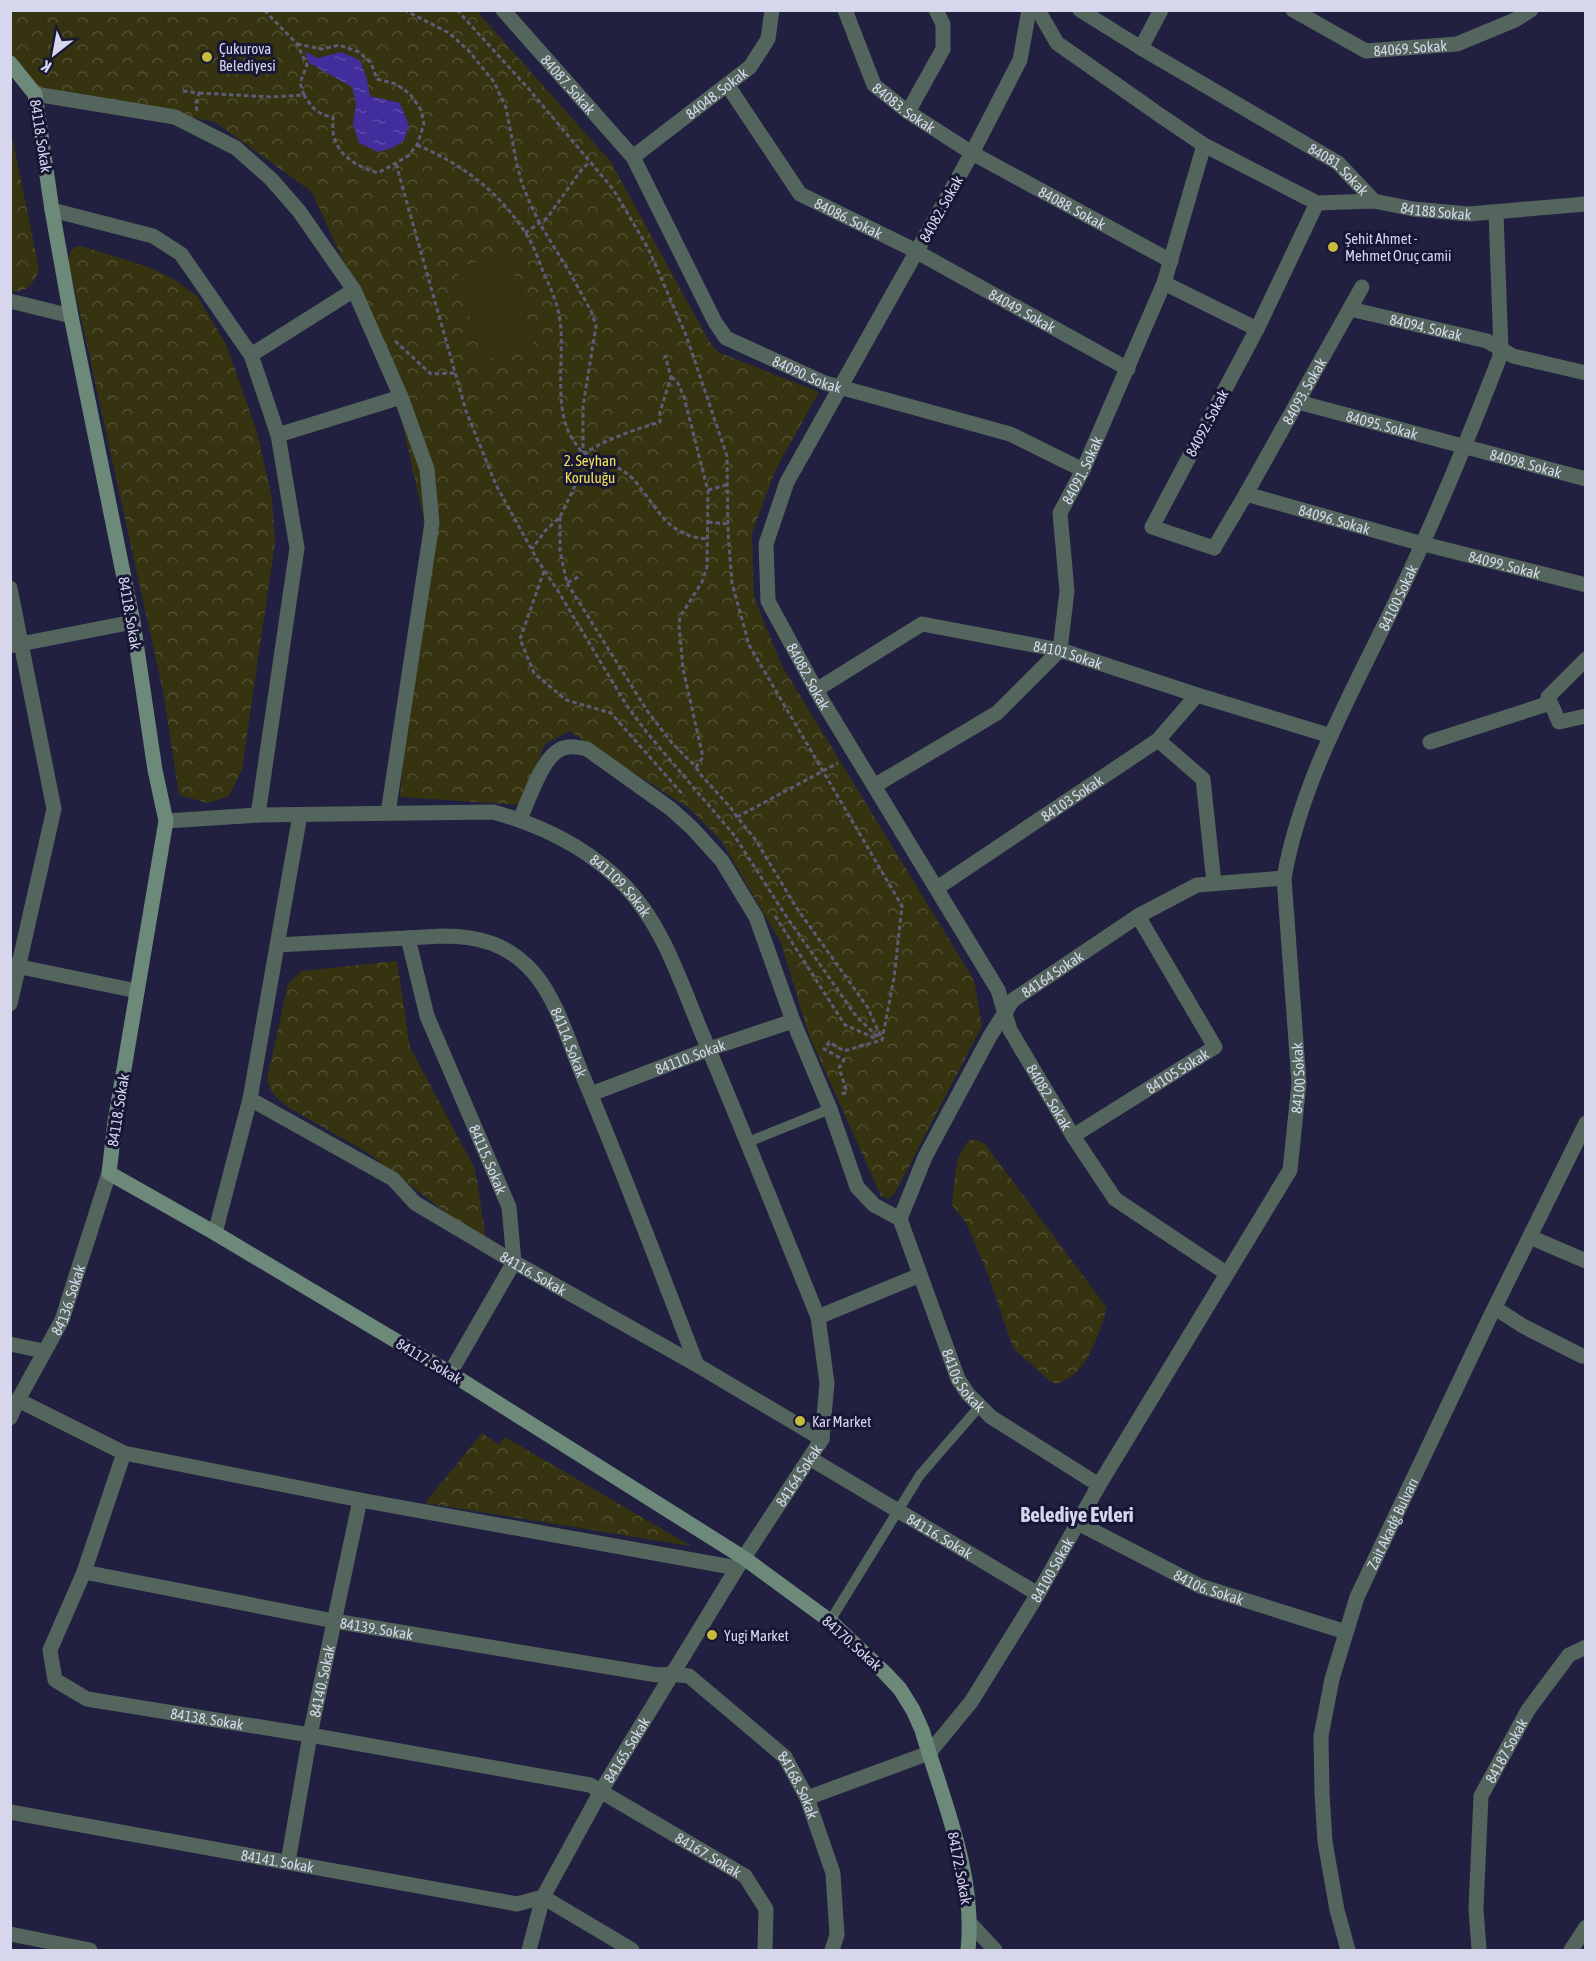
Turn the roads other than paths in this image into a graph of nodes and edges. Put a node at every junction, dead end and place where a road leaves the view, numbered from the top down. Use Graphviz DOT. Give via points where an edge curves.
graph roads {
  1 [pos="772,10"];
  2 [pos="845,10"];
  3 [pos="936,10"];
  4 [pos="1029,10"];
  5 [pos="1038,10"];
  6 [pos="1080,10"];
  7 [pos="1161,10"];
  8 [pos="1293,10"];
  9 [pos="1531,10"];
  10 [pos="505,11"];
  11 [pos="1141,48"];
  12 [pos="10,63"];
  13 [pos="728,86"];
  14 [pos="35,94"];
  15 [pos="908,112"];
  16 [pos="1204,145"];
  17 [pos="972,153"];
  18 [pos="633,157"];
  19 [pos="1374,201"];
  20 [pos="1317,203"];
  21 [pos="1586,204"];
  22 [pos="52,210"];
  23 [pos="1496,213"];
  24 [pos="917,252"];
  25 [pos="1171,261"];
  26 [pos="1164,283"];
  27 [pos="1362,286"];
  28 [pos="354,290"];
  29 [pos="13,303"];
  30 [pos="1350,309"];
  31 [pos="71,316"];
  32 [pos="1257,329"];
  33 [pos="1501,350"];
  34 [pos="251,355"];
  35 [pos="1128,369"];
  36 [pos="1586,373"];
  37 [pos="841,388"];
  38 [pos="401,397"];
  39 [pos="1298,402"];
  40 [pos="278,435"];
  41 [pos="1465,448"];
  42 [pos="1083,470"];
  43 [pos="1586,479"];
  44 [pos="1246,494"];
  45 [pos="1424,544"];
  46 [pos="1586,585"];
  47 [pos="10,588"];
  48 [pos="133,622"];
  49 [pos="16,645"];
  50 [pos="1060,650"];
  51 [pos="1586,659"];
  52 [pos="816,690"];
  53 [pos="1197,695"];
  54 [pos="1550,703"];
  55 [pos="1586,717"];
  56 [pos="1331,736"];
  57 [pos="1158,740"];
  58 [pos="1430,742"];
  59 [pos="874,786"];
  60 [pos="388,813"];
  61 [pos="258,815"];
  62 [pos="300,815"];
  63 [pos="520,819"];
  64 [pos="165,821"];
  65 [pos="1284,878"];
  66 [pos="1214,883"];
  67 [pos="937,888"];
  68 [pos="1138,916"];
  69 [pos="408,938"];
  70 [pos="277,945"];
  71 [pos="14,966"];
  72 [pos="137,991"];
  73 [pos="10,1004"];
  74 [pos="1005,1013"];
  75 [pos="793,1021"];
  76 [pos="709,1049"];
  77 [pos="591,1094"];
  78 [pos="250,1099"];
  79 [pos="828,1104"];
  80 [pos="1586,1123"];
  81 [pos="1073,1136"];
  82 [pos="748,1142"];
  83 [pos="109,1173"];
  84 [pos="900,1219"];
  85 [pos="215,1233"];
  86 [pos="1530,1237"];
  87 [pos="1586,1261"];
  88 [pos="514,1262"];
  89 [pos="1227,1273"];
  90 [pos="920,1275"];
  91 [pos="1495,1308"];
  92 [pos="818,1317"];
  93 [pos="10,1344"];
  94 [pos="43,1351"];
  95 [pos="1586,1356"];
  96 [pos="697,1365"];
  97 [pos="450,1372"];
  98 [pos="18,1400"];
  99 [pos="979,1407"];
  100 [pos="10,1418"];
  101 [pos="822,1439"];
  102 [pos="124,1453"];
  103 [pos="811,1459"];
  104 [pos="1099,1485"];
  105 [pos="360,1500"];
  106 [pos="899,1512"];
  107 [pos="1078,1523"];
  108 [pos="740,1563"];
  109 [pos="84,1572"];
  110 [pos="1038,1594"];
  111 [pos="334,1621"];
  112 [pos="830,1621"];
  113 [pos="1346,1632"];
  114 [pos="1586,1647"];
  115 [pos="672,1674"];
  116 [pos="309,1735"];
  117 [pos="929,1753"];
  118 [pos="601,1791"];
  119 [pos="807,1798"];
  120 [pos="10,1812"];
  121 [pos="288,1862"];
  122 [pos="543,1897"];
  123 [pos="970,1923"];
  124 [pos="1586,1927"];
  125 [pos="10,1934"];
  126 [pos="54,1947"];
  127 [pos="90,1950"];
  128 [pos="530,1950"];
  129 [pos="632,1950"];
  130 [pos="765,1950"];
  131 [pos="832,1950"];
  132 [pos="969,1950"];
  133 [pos="994,1950"];
  134 [pos="1348,1950"];
  135 [pos="1479,1950"];
  136 [pos="1571,1950"];
  1 -- 13 [label="street, 84048. Sokak" via="768,39 750,67"];
  2 -- 15 [label="street, 84083. Sokak" via="874,85"];
  3 -- 15 [label="street" via="943,24 944,49"];
  4 -- 17 [label="street, 84082. Sokak" via="1020,60"];
  5 -- 16 [label="street, 84081. Sokak" via="1056,43"];
  6 -- 11 [label="street, 84081. Sokak"];
  7 -- 11 [label="street"];
  8 -- 9 [label="street, 84069. Sokak" via="1366,51 1456,44"];
  10 -- 18 [label="street, 84087. Sokak"];
  11 -- 19 [label="street, 84081. Sokak" via="1338,163"];
  12 -- 14 [label="main road, 84118. Sokak"];
  13 -- 18 [label="street, 84048. Sokak"];
  13 -- 24 [label="street, 84086. Sokak" via="800,194"];
  14 -- 22 [label="main road, 84118. Sokak"];
  14 -- 28 [label="street" via="175,117 236,148 299,211"];
  15 -- 17 [label="street, 84083. Sokak"];
  16 -- 20 [label="street, 84081. Sokak"];
  16 -- 25 [label="street, 84091. Sokak"];
  17 -- 24 [label="street, 84082. Sokak"];
  17 -- 25 [label="street, 84088. Sokak"];
  18 -- 37 [label="street, 84090. Sokak" via="726,338"];
  19 -- 20 [label="street, 84081. Sokak"];
  19 -- 23 [label="street, 84188 Sokak" via="1413,209"];
  20 -- 32 [label="street, 84092. Sokak"];
  21 -- 23 [label="street, 84188 Sokak"];
  22 -- 31 [label="main road, 84118. Sokak"];
  22 -- 34 [label="street" via="153,236 182,254"];
  23 -- 33 [label="street, 84100 Sokak"];
  24 -- 35 [label="street, 84049. Sokak"];
  24 -- 37 [label="street, 84082. Sokak"];
  25 -- 26 [label="street, 84091. Sokak"];
  26 -- 32 [label="street"];
  26 -- 35 [label="street, 84091. Sokak"];
  27 -- 30 [label="street, 84093. Sokak"];
  28 -- 34 [label="street"];
  28 -- 38 [label="street"];
  29 -- 31 [label="street"];
  30 -- 33 [label="street, 84094. Sokak" via="1487,341"];
  30 -- 39 [label="street, 84093. Sokak"];
  31 -- 48 [label="main road, 84118. Sokak"];
  32 -- 44 [label="street, 84092. Sokak" via="1152,527 1214,548"];
  33 -- 36 [label="street, 84094. Sokak"];
  33 -- 41 [label="street, 84100 Sokak"];
  34 -- 40 [label="street"];
  35 -- 42 [label="street, 84091. Sokak"];
  37 -- 42 [label="street, 84090. Sokak" via="1010,434"];
  37 -- 52 [label="street, 84082. Sokak" via="788,482 766,544 768,601"];
  38 -- 40 [label="street"];
  38 -- 60 [label="street" via="427,469 432,523"];
  39 -- 41 [label="street, 84095. Sokak"];
  39 -- 44 [label="street, 84093. Sokak"];
  40 -- 61 [label="street" via="297,548"];
  41 -- 43 [label="street, 84098. Sokak"];
  41 -- 45 [label="street, 84100 Sokak"];
  42 -- 50 [label="street, 84091. Sokak" via="1060,513 1067,591"];
  44 -- 45 [label="street, 84096. Sokak"];
  45 -- 46 [label="street, 84099. Sokak"];
  45 -- 56 [label="street, 84100 Sokak"];
  47 -- 49 [label="street"];
  48 -- 49 [label="street"];
  48 -- 64 [label="main road, 84118. Sokak"];
  49 -- 71 [label="street" via="54,809"];
  50 -- 52 [label="street, 84101 Sokak" via="922,624"];
  50 -- 53 [label="street, 84101 Sokak"];
  50 -- 59 [label="street" via="997,713"];
  51 -- 54 [label="street" via="1548,697"];
  52 -- 59 [label="street, 84082. Sokak"];
  53 -- 56 [label="street, 84101 Sokak"];
  53 -- 57 [label="street, 84103 Sokak"];
  54 -- 55 [label="street" via="1559,722"];
  54 -- 58 [label="street"];
  56 -- 65 [label="street, 84100 Sokak" via="1298,817"];
  57 -- 66 [label="street" via="1203,779"];
  57 -- 67 [label="street, 84103 Sokak"];
  59 -- 67 [label="street, 84082. Sokak"];
  60 -- 62 [label="street, 841109. Sokak"];
  60 -- 63 [label="street, 841109. Sokak" via="493,812"];
  61 -- 62 [label="street, 841109. Sokak"];
  61 -- 64 [label="street, 841109. Sokak"];
  62 -- 70 [label="street"];
  63 -- 75 [label="street" via="549,758 573,746 587,749 671,809 722,861 756,916"];
  63 -- 76 [label="street, 841109. Sokak" via="575,845 603,865 638,902 657,929"];
  64 -- 72 [label="main road, 84118. Sokak"];
  65 -- 66 [label="street, 84164 Sokak"];
  65 -- 89 [label="street, 84100 Sokak" via="1299,1083 1290,1170"];
  66 -- 68 [label="street, 84164 Sokak" via="1197,885"];
  67 -- 74 [label="street, 84082. Sokak" via="998,990"];
  68 -- 74 [label="street, 84164 Sokak" via="1013,1000"];
  68 -- 81 [label="street, 84105 Sokak" via="1215,1047"];
  69 -- 70 [label="street, 84114. Sokak"];
  69 -- 77 [label="street, 84114. Sokak" via="466,936 492,943 514,955 545,990"];
  69 -- 88 [label="street, 84115. Sokak" via="427,1016 509,1207"];
  70 -- 78 [label="street"];
  71 -- 72 [label="street"];
  71 -- 73 [label="street"];
  72 -- 83 [label="main road, 84118. Sokak"];
  74 -- 81 [label="street, 84082. Sokak" via="1010,1030"];
  74 -- 84 [label="street, 84164 Sokak" via="925,1157"];
  75 -- 76 [label="street, 84110. Sokak"];
  75 -- 79 [label="street"];
  76 -- 77 [label="street, 84110. Sokak"];
  76 -- 82 [label="street, 841109. Sokak"];
  77 -- 96 [label="street, 84114. Sokak"];
  78 -- 85 [label="street"];
  78 -- 88 [label="street, 84116. Sokak" via="393,1179 415,1203"];
  79 -- 82 [label="lane"];
  79 -- 84 [label="street" via="858,1186 874,1205"];
  80 -- 86 [label="street, Zait Akadğ Bulvarı"];
  81 -- 89 [label="street, 84082. Sokak" via="1115,1199"];
  82 -- 92 [label="street, 841109. Sokak"];
  83 -- 85 [label="main road, 84117. Sokak"];
  83 -- 94 [label="street, 84136. Sokak" via="62,1320"];
  84 -- 90 [label="street, 84106 Sokak"];
  85 -- 97 [label="main road, 84117. Sokak"];
  86 -- 87 [label="street"];
  86 -- 91 [label="street, Zait Akadğ Bulvarı"];
  88 -- 96 [label="street, 84116. Sokak"];
  88 -- 97 [label="street"];
  89 -- 104 [label="street, 84100 Sokak"];
  90 -- 92 [label="street"];
  90 -- 99 [label="street, 84106 Sokak" via="958,1379"];
  91 -- 95 [label="street"];
  91 -- 113 [label="street, Zait Akadğ Bulvarı" via="1357,1597"];
  92 -- 101 [label="street, 84164 Sokak" via="828,1383"];
  93 -- 94 [label="street"];
  94 -- 98 [label="street, 84136. Sokak"];
  96 -- 101 [label="street, 84116. Sokak"];
  97 -- 108 [label="main road, 84117. Sokak"];
  98 -- 100 [label="street, 84136. Sokak"];
  98 -- 102 [label="street"];
  99 -- 104 [label="street, 84106 Sokak"];
  99 -- 106 [label="lane" via="932,1459"];
  101 -- 103 [label="street, 84164 Sokak"];
  102 -- 105 [label="street"];
  102 -- 109 [label="street, 84138. Sokak"];
  103 -- 106 [label="street, 84116. Sokak"];
  103 -- 108 [label="street, 84164 Sokak"];
  104 -- 107 [label="street, 84100 Sokak"];
  105 -- 108 [label="street"];
  105 -- 111 [label="street, 84140. Sokak"];
  106 -- 110 [label="street, 84116. Sokak"];
  106 -- 112 [label="lane"];
  107 -- 110 [label="street, 84100 Sokak"];
  107 -- 113 [label="street, 84106. Sokak" via="1200,1586"];
  108 -- 112 [label="main road, 84170. Sokak"];
  108 -- 115 [label="street, 84165. Sokak"];
  109 -- 111 [label="street, 84139. Sokak"];
  109 -- 116 [label="street, 84138. Sokak" via="50,1650 56,1680 87,1699"];
  110 -- 117 [label="street, 84100 Sokak" via="971,1702"];
  111 -- 115 [label="street, 84139. Sokak" via="657,1675"];
  111 -- 116 [label="street, 84140. Sokak"];
  112 -- 117 [label="main road, 84170. Sokak" via="900,1689 913,1710"];
  113 -- 134 [label="street, Zait Akadğ Bulvarı" via="1321,1736 1325,1842"];
  114 -- 135 [label="street, 84187 Sokak" via="1569,1655 1528,1710 1481,1796 1476,1908"];
  115 -- 118 [label="street, 84165. Sokak"];
  115 -- 119 [label="street, 84168. Sokak" via="689,1676 785,1757"];
  116 -- 118 [label="street, 84138. Sokak" via="590,1785"];
  116 -- 121 [label="street, 84140. Sokak"];
  117 -- 119 [label="street"];
  117 -- 123 [label="main road, 84172. Sokak" via="961,1856"];
  118 -- 122 [label="street, 84165. Sokak"];
  118 -- 130 [label="street, 84167. Sokak" via="745,1876 766,1910"];
  119 -- 131 [label="street, 84168. Sokak" via="833,1873 837,1935"];
  120 -- 121 [label="street, 84141. Sokak"];
  121 -- 122 [label="street, 84141. Sokak" via="517,1904"];
  122 -- 128 [label="street, 84165. Sokak"];
  122 -- 129 [label="street"];
  123 -- 132 [label="main road, 84172. Sokak"];
  123 -- 133 [label="street"];
  124 -- 136 [label="street"];
  125 -- 126 [label="street"];
  126 -- 127 [label="street"];
}
